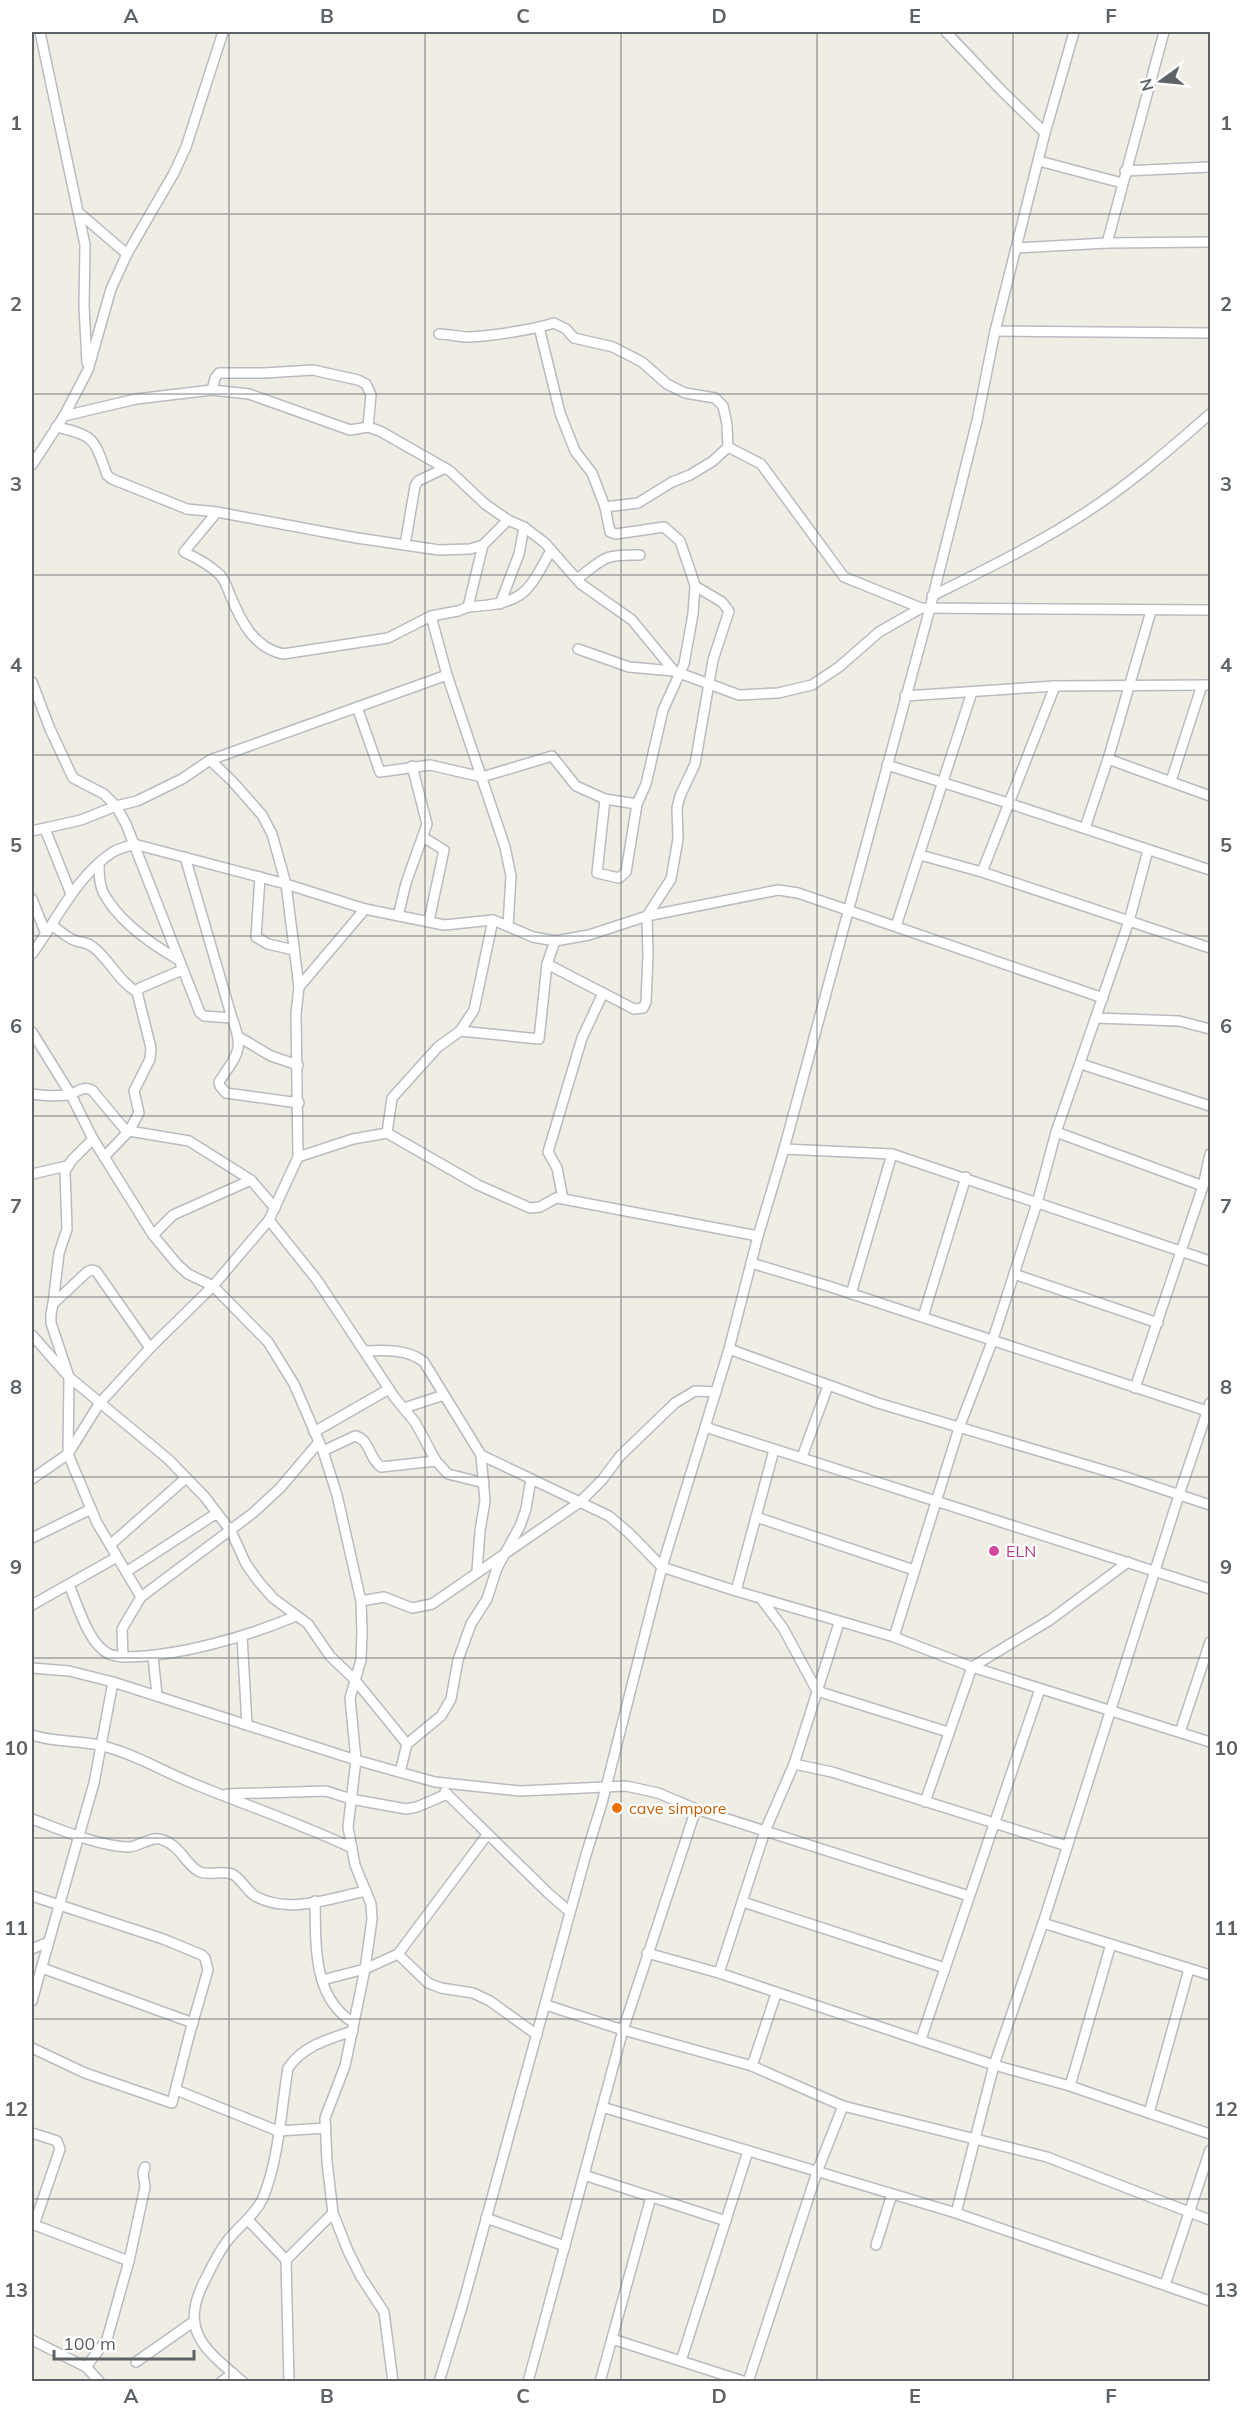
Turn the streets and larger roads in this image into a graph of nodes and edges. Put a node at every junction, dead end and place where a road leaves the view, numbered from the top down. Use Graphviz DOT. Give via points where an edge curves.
graph roads {
  1 [pos="40,32"];
  2 [pos="223,32"];
  3 [pos="946,32"];
  4 [pos="1074,32"];
  5 [pos="1164,32"];
  6 [pos="1045,133"];
  7 [pos="1039,161"];
  8 [pos="1210,167"];
  9 [pos="1125,171"];
  10 [pos="1122,183"];
  11 [pos="78,212"];
  12 [pos="1210,242"];
  13 [pos="1107,243"];
  14 [pos="1016,248"];
  15 [pos="127,254"];
  16 [pos="539,327"];
  17 [pos="995,331"];
  18 [pos="1210,333"];
  19 [pos="439,334"];
  20 [pos="88,370"];
  21 [pos="212,390"];
  22 [pos="1210,414"];
  23 [pos="64,416"];
  24 [pos="56,427"];
  25 [pos="368,427"];
  26 [pos="728,447"];
  27 [pos="32,465"];
  28 [pos="445,468"];
  29 [pos="605,507"];
  30 [pos="217,512"];
  31 [pos="508,520"];
  32 [pos="524,527"];
  33 [pos="405,545"];
  34 [pos="483,545"];
  35 [pos="551,550"];
  36 [pos="640,555"];
  37 [pos="576,579"];
  38 [pos="695,586"];
  39 [pos="932,596"];
  40 [pos="500,604"];
  41 [pos="468,608"];
  42 [pos="925,608"];
  43 [pos="1210,610"];
  44 [pos="1151,611"];
  45 [pos="431,616"];
  46 [pos="578,649"];
  47 [pos="677,673"];
  48 [pos="447,675"];
  49 [pos="32,682"];
  50 [pos="709,684"];
  51 [pos="1206,685"];
  52 [pos="1055,686"];
  53 [pos="1128,686"];
  54 [pos="972,692"];
  55 [pos="905,696"];
  56 [pos="357,707"];
  57 [pos="1108,759"];
  58 [pos="210,760"];
  59 [pos="887,765"];
  60 [pos="412,766"];
  61 [pos="482,777"];
  62 [pos="1172,781"];
  63 [pos="944,783"];
  64 [pos="1210,796"];
  65 [pos="605,800"];
  66 [pos="1008,803"];
  67 [pos="637,804"];
  68 [pos="116,806"];
  69 [pos="1085,828"];
  70 [pos="45,829"];
  71 [pos="32,831"];
  72 [pos="423,837"];
  73 [pos="134,844"];
  74 [pos="1148,850"];
  75 [pos="920,855"];
  76 [pos="185,857"];
  77 [pos="99,865"];
  78 [pos="1210,870"];
  79 [pos="982,872"];
  80 [pos="260,877"];
  81 [pos="286,884"];
  82 [pos="71,894"];
  83 [pos="32,899"];
  84 [pos="365,909"];
  85 [pos="847,911"];
  86 [pos="398,916"];
  87 [pos="647,916"];
  88 [pos="493,920"];
  89 [pos="429,921"];
  90 [pos="1129,921"];
  91 [pos="52,925"];
  92 [pos="508,926"];
  93 [pos="896,926"];
  94 [pos="46,934"];
  95 [pos="555,940"];
  96 [pos="1210,948"];
  97 [pos="294,950"];
  98 [pos="32,954"];
  99 [pos="547,964"];
  100 [pos="181,965"];
  101 [pos="299,987"];
  102 [pos="137,992"];
  103 [pos="603,993"];
  104 [pos="1103,998"];
  105 [pos="232,1018"];
  106 [pos="1096,1018"];
  107 [pos="1210,1029"];
  108 [pos="459,1030"];
  109 [pos="32,1032"];
  110 [pos="239,1037"];
  111 [pos="1081,1064"];
  112 [pos="298,1065"];
  113 [pos="32,1094"];
  114 [pos="71,1095"];
  115 [pos="299,1103"];
  116 [pos="1210,1106"];
  117 [pos="128,1131"];
  118 [pos="1056,1132"];
  119 [pos="387,1133"];
  120 [pos="93,1139"];
  121 [pos="784,1149"];
  122 [pos="892,1154"];
  123 [pos="1210,1154"];
  124 [pos="104,1157"];
  125 [pos="298,1157"];
  126 [pos="67,1166"];
  127 [pos="32,1174"];
  128 [pos="966,1177"];
  129 [pos="250,1180"];
  130 [pos="1203,1186"];
  131 [pos="563,1199"];
  132 [pos="1037,1203"];
  133 [pos="275,1208"];
  134 [pos="269,1220"];
  135 [pos="153,1235"];
  136 [pos="758,1236"];
  137 [pos="1181,1251"];
  138 [pos="1210,1261"];
  139 [pos="751,1263"];
  140 [pos="1014,1274"];
  141 [pos="213,1286"];
  142 [pos="851,1294"];
  143 [pos="53,1304"];
  144 [pos="923,1317"];
  145 [pos="1158,1323"];
  146 [pos="32,1335"];
  147 [pos="992,1342"];
  148 [pos="150,1348"];
  149 [pos="729,1349"];
  150 [pos="365,1351"];
  151 [pos="69,1377"];
  152 [pos="828,1386"];
  153 [pos="1136,1388"];
  154 [pos="389,1389"];
  155 [pos="716,1392"];
  156 [pos="444,1395"];
  157 [pos="99,1404"];
  158 [pos="404,1408"];
  159 [pos="1210,1409"];
  160 [pos="705,1427"];
  161 [pos="959,1428"];
  162 [pos="314,1432"];
  163 [pos="321,1446"];
  164 [pos="774,1450"];
  165 [pos="68,1454"];
  166 [pos="481,1455"];
  167 [pos="802,1457"];
  168 [pos="436,1461"];
  169 [pos="186,1478"];
  170 [pos="32,1479"];
  171 [pos="531,1479"];
  172 [pos="484,1483"];
  173 [pos="1179,1495"];
  174 [pos="936,1501"];
  175 [pos="580,1502"];
  176 [pos="1210,1505"];
  177 [pos="91,1509"];
  178 [pos="217,1514"];
  179 [pos="756,1517"];
  180 [pos="231,1531"];
  181 [pos="32,1538"];
  182 [pos="110,1545"];
  183 [pos="506,1552"];
  184 [pos="117,1557"];
  185 [pos="1128,1562"];
  186 [pos="662,1567"];
  187 [pos="914,1570"];
  188 [pos="1156,1570"];
  189 [pos="477,1571"];
  190 [pos="126,1572"];
  191 [pos="69,1585"];
  192 [pos="1210,1589"];
  193 [pos="736,1591"];
  194 [pos="141,1597"];
  195 [pos="762,1599"];
  196 [pos="361,1601"];
  197 [pos="32,1605"];
  198 [pos="296,1616"];
  199 [pos="839,1623"];
  200 [pos="243,1636"];
  201 [pos="894,1637"];
  202 [pos="1210,1642"];
  203 [pos="123,1657"];
  204 [pos="153,1657"];
  205 [pos="1207,1666"];
  206 [pos="972,1667"];
  207 [pos="32,1668"];
  208 [pos="355,1680"];
  209 [pos="113,1682"];
  210 [pos="1040,1689"];
  211 [pos="817,1691"];
  212 [pos="157,1695"];
  213 [pos="1111,1709"];
  214 [pos="247,1725"];
  215 [pos="948,1732"];
  216 [pos="1180,1732"];
  217 [pos="32,1735"];
  218 [pos="1210,1742"];
  219 [pos="408,1744"];
  220 [pos="101,1745"];
  221 [pos="356,1760"];
  222 [pos="794,1764"];
  223 [pos="400,1772"];
  224 [pos="435,1782"];
  225 [pos="607,1786"];
  226 [pos="221,1794"];
  227 [pos="447,1794"];
  228 [pos="351,1799"];
  229 [pos="925,1802"];
  230 [pos="696,1809"];
  231 [pos="32,1819"];
  232 [pos="994,1824"];
  233 [pos="765,1831"];
  234 [pos="487,1835"];
  235 [pos="80,1836"];
  236 [pos="1067,1846"];
  237 [pos="352,1848"];
  238 [pos="366,1892"];
  239 [pos="32,1896"];
  240 [pos="969,1896"];
  241 [pos="315,1901"];
  242 [pos="742,1902"];
  243 [pos="58,1904"];
  244 [pos="570,1912"];
  245 [pos="1043,1923"];
  246 [pos="48,1942"];
  247 [pos="1111,1944"];
  248 [pos="32,1949"];
  249 [pos="647,1953"];
  250 [pos="398,1954"];
  251 [pos="42,1968"];
  252 [pos="945,1968"];
  253 [pos="365,1969"];
  254 [pos="1189,1969"];
  255 [pos="719,1973"];
  256 [pos="1210,1976"];
  257 [pos="322,1980"];
  258 [pos="776,1994"];
  259 [pos="32,2001"];
  260 [pos="546,2005"];
  261 [pos="193,2023"];
  262 [pos="354,2027"];
  263 [pos="623,2030"];
  264 [pos="537,2035"];
  265 [pos="921,2039"];
  266 [pos="32,2048"];
  267 [pos="994,2065"];
  268 [pos="752,2066"];
  269 [pos="1070,2086"];
  270 [pos="176,2090"];
  271 [pos="843,2106"];
  272 [pos="602,2107"];
  273 [pos="1149,2113"];
  274 [pos="326,2128"];
  275 [pos="278,2131"];
  276 [pos="32,2133"];
  277 [pos="1210,2134"];
  278 [pos="975,2139"];
  279 [pos="1210,2150"];
  280 [pos="748,2151"];
  281 [pos="145,2167"];
  282 [pos="817,2172"];
  283 [pos="584,2175"];
  284 [pos="892,2194"];
  285 [pos="651,2197"];
  286 [pos="333,2213"];
  287 [pos="956,2213"];
  288 [pos="1190,2213"];
  289 [pos="486,2218"];
  290 [pos="248,2220"];
  291 [pos="1210,2220"];
  292 [pos="726,2221"];
  293 [pos="33,2225"];
  294 [pos="876,2245"];
  295 [pos="565,2246"];
  296 [pos="286,2260"];
  297 [pos="129,2261"];
  298 [pos="1165,2285"];
  299 [pos="1210,2301"];
  300 [pos="193,2322"];
  301 [pos="612,2339"];
  302 [pos="32,2340"];
  303 [pos="681,2361"];
  304 [pos="136,2362"];
  305 [pos="86,2367"];
  306 [pos="233,2373"];
  307 [pos="100,2382"];
  308 [pos="221,2382"];
  309 [pos="243,2382"];
  310 [pos="289,2382"];
  311 [pos="393,2382"];
  312 [pos="439,2382"];
  313 [pos="528,2382"];
  314 [pos="600,2382"];
  315 [pos="747,2382"];
  1 -- 11 [label="street"];
  2 -- 15 [label="street" via="186,147"];
  3 -- 6 [label="street"];
  4 -- 6 [label="street"];
  5 -- 9 [label="street"];
  6 -- 7 [label="street"];
  7 -- 10 [label="street"];
  7 -- 14 [label="street"];
  8 -- 9 [label="street"];
  9 -- 10 [label="street"];
  10 -- 13 [label="street"];
  11 -- 15 [label="street"];
  11 -- 20 [label="street" via="85,245"];
  12 -- 13 [label="street"];
  13 -- 14 [label="street"];
  14 -- 17 [label="street"];
  15 -- 20 [label="street" via="111,289"];
  16 -- 19 [label="street" via="465,337"];
  16 -- 26 [label="street" via="554,323 574,338 614,347 642,362 666,384 684,393 715,398 723,406"];
  16 -- 29 [label="street" via="560,413"];
  17 -- 18 [label="street"];
  17 -- 39 [label="street" via="977,422"];
  20 -- 23 [label="street"];
  21 -- 23 [label="street" via="136,399"];
  21 -- 25 [label="street" via="249,394 350,430"];
  21 -- 25 [label="street" via="219,373 313,370 358,380 366,384 371,395"];
  22 -- 39 [label="street" via="1140,474 1085,513 1031,546"];
  23 -- 24 [label="street"];
  24 -- 27 [label="street"];
  24 -- 30 [label="street" via="93,440 112,479 187,509"];
  25 -- 28 [label="street"];
  26 -- 29 [label="street" via="713,461 638,503"];
  26 -- 42 [label="street" via="761,464 844,577"];
  28 -- 31 [label="street"];
  28 -- 33 [label="street" via="415,486"];
  29 -- 38 [label="street" via="612,534 664,527 672,532 680,541"];
  30 -- 33 [label="street"];
  30 -- 45 [label="street" via="184,552 222,577 254,639 274,652 388,638"];
  31 -- 32 [label="street"];
  31 -- 34 [label="street"];
  32 -- 35 [label="street"];
  32 -- 40 [label="street" via="519,554"];
  33 -- 34 [label="street" via="439,550"];
  34 -- 41 [label="street"];
  35 -- 37 [label="street"];
  35 -- 40 [label="street" via="534,581 519,597"];
  36 -- 37 [label="street" via="603,558"];
  37 -- 47 [label="street" via="632,620"];
  38 -- 47 [label="street" via="689,640"];
  38 -- 50 [label="street" via="722,602 729,611"];
  39 -- 42 [label="street"];
  40 -- 41 [label="street"];
  41 -- 45 [label="street"];
  42 -- 44 [label="street"];
  42 -- 50 [label="street" via="879,632 812,685 778,693 739,695"];
  42 -- 55 [label="street"];
  43 -- 44 [label="street"];
  44 -- 53 [label="street"];
  45 -- 48 [label="street"];
  46 -- 47 [label="street" via="629,668"];
  47 -- 50 [label="street"];
  47 -- 67 [label="street"];
  48 -- 56 [label="street"];
  48 -- 61 [label="street"];
  49 -- 68 [label="street" via="73,778 104,794"];
  50 -- 87 [label="street" via="695,764 677,808 678,839 671,879"];
  51 -- 53 [label="street"];
  51 -- 62 [label="street"];
  52 -- 53 [label="street"];
  52 -- 54 [label="street"];
  52 -- 66 [label="street"];
  53 -- 57 [label="street"];
  54 -- 55 [label="street"];
  54 -- 63 [label="street"];
  55 -- 59 [label="street"];
  56 -- 58 [label="street"];
  56 -- 60 [label="street" via="378,771"];
  57 -- 62 [label="street"];
  57 -- 69 [label="street"];
  58 -- 68 [label="street" via="182,779 137,801"];
  58 -- 81 [label="street" via="262,815 272,834"];
  59 -- 63 [label="street"];
  59 -- 85 [label="street"];
  60 -- 61 [label="street" via="430,765"];
  60 -- 72 [label="street" via="427,824"];
  61 -- 65 [label="street" via="552,756 576,786"];
  61 -- 92 [label="street" via="510,868"];
  62 -- 64 [label="street"];
  63 -- 66 [label="street"];
  63 -- 75 [label="street"];
  65 -- 67 [label="street"];
  65 -- 67 [label="street" via="597,873 619,878 626,872"];
  66 -- 69 [label="street"];
  66 -- 79 [label="street"];
  68 -- 70 [label="street"];
  68 -- 73 [label="street"];
  69 -- 74 [label="street"];
  70 -- 71 [label="street"];
  70 -- 82 [label="street"];
  72 -- 86 [label="street"];
  72 -- 89 [label="street" via="444,850"];
  73 -- 76 [label="street"];
  73 -- 77 [label="street" via="115,851"];
  73 -- 100 [label="street"];
  74 -- 78 [label="street"];
  74 -- 90 [label="street"];
  75 -- 79 [label="street"];
  75 -- 93 [label="street"];
  76 -- 80 [label="street"];
  76 -- 105 [label="street"];
  77 -- 82 [label="street"];
  77 -- 100 [label="street" via="103,892 116,911"];
  79 -- 90 [label="street"];
  80 -- 81 [label="street"];
  80 -- 97 [label="street" via="256,937"];
  81 -- 84 [label="street"];
  81 -- 97 [label="street"];
  82 -- 91 [label="street"];
  83 -- 94 [label="street"];
  84 -- 86 [label="street"];
  84 -- 101 [label="street"];
  85 -- 87 [label="street" via="778,890"];
  85 -- 93 [label="street"];
  85 -- 121 [label="street"];
  86 -- 89 [label="street"];
  87 -- 95 [label="street" via="589,935"];
  87 -- 103 [label="street" via="643,1008 634,1009"];
  88 -- 89 [label="street" via="444,925"];
  88 -- 92 [label="street"];
  88 -- 108 [label="street" via="474,1010"];
  90 -- 96 [label="street"];
  90 -- 104 [label="street"];
  91 -- 94 [label="street"];
  91 -- 102 [label="street" via="75,941 88,943"];
  92 -- 95 [label="street" via="533,937"];
  93 -- 104 [label="street"];
  94 -- 98 [label="street"];
  95 -- 99 [label="street"];
  97 -- 101 [label="street"];
  99 -- 103 [label="street"];
  99 -- 108 [label="street" via="539,1039"];
  100 -- 102 [label="street"];
  100 -- 105 [label="street" via="200,1013"];
  101 -- 112 [label="street"];
  102 -- 117 [label="street" via="151,1054 134,1091 139,1113"];
  103 -- 131 [label="street" via="582,1038 548,1152"];
  104 -- 106 [label="street"];
  105 -- 110 [label="street"];
  106 -- 107 [label="street" via="1179,1022"];
  106 -- 111 [label="street"];
  108 -- 119 [label="street" via="438,1047 392,1098"];
  109 -- 114 [label="street"];
  110 -- 112 [label="street" via="271,1056"];
  110 -- 115 [label="street" via="237,1053 219,1082 222,1090"];
  111 -- 116 [label="street"];
  111 -- 118 [label="street"];
  112 -- 115 [label="street"];
  113 -- 114 [label="street"];
  114 -- 117 [label="street" via="81,1088 92,1090"];
  114 -- 120 [label="street"];
  115 -- 125 [label="street"];
  117 -- 124 [label="street"];
  117 -- 129 [label="street" via="189,1142"];
  118 -- 130 [label="street"];
  118 -- 132 [label="street"];
  119 -- 125 [label="street" via="353,1139"];
  119 -- 131 [label="street" via="478,1185 530,1208"];
  120 -- 124 [label="street"];
  120 -- 126 [label="street"];
  121 -- 122 [label="street"];
  121 -- 136 [label="street"];
  122 -- 128 [label="street"];
  122 -- 142 [label="street"];
  123 -- 130 [label="street"];
  124 -- 135 [label="street"];
  125 -- 133 [label="street"];
  126 -- 127 [label="street"];
  126 -- 143 [label="street" via="67,1229 58,1253"];
  128 -- 132 [label="street"];
  128 -- 144 [label="street"];
  129 -- 133 [label="street"];
  129 -- 135 [label="street" via="173,1215"];
  130 -- 137 [label="street"];
  131 -- 136 [label="street"];
  132 -- 137 [label="street"];
  132 -- 140 [label="street"];
  133 -- 134 [label="street"];
  134 -- 141 [label="street"];
  134 -- 150 [label="street" via="317,1280"];
  135 -- 141 [label="street" via="188,1274"];
  136 -- 139 [label="street"];
  137 -- 138 [label="street"];
  137 -- 145 [label="street"];
  139 -- 142 [label="street"];
  139 -- 149 [label="street"];
  140 -- 145 [label="street"];
  140 -- 147 [label="street"];
  141 -- 148 [label="street"];
  141 -- 162 [label="street" via="268,1342 294,1384"];
  142 -- 144 [label="street"];
  143 -- 148 [label="street" via="87,1272 96,1271"];
  143 -- 151 [label="street" via="51,1323"];
  144 -- 147 [label="street"];
  145 -- 153 [label="street"];
  146 -- 151 [label="street"];
  147 -- 153 [label="street"];
  147 -- 161 [label="street"];
  148 -- 157 [label="street"];
  149 -- 152 [label="street"];
  149 -- 155 [label="street"];
  150 -- 154 [label="street"];
  150 -- 156 [label="street" via="392,1351 418,1358"];
  151 -- 157 [label="street"];
  151 -- 165 [label="street"];
  152 -- 161 [label="street"];
  152 -- 167 [label="street"];
  153 -- 159 [label="street"];
  154 -- 158 [label="street"];
  154 -- 162 [label="street"];
  155 -- 160 [label="street"];
  155 -- 175 [label="street" via="695,1391 675,1403"];
  156 -- 158 [label="street"];
  156 -- 166 [label="street"];
  157 -- 165 [label="street"];
  157 -- 169 [label="street"];
  158 -- 168 [label="street" via="423,1433"];
  159 -- 173 [label="street"];
  160 -- 164 [label="street"];
  160 -- 186 [label="street"];
  161 -- 173 [label="street"];
  161 -- 174 [label="street"];
  162 -- 163 [label="street"];
  163 -- 168 [label="street" via="355,1436 364,1440 381,1467"];
  163 -- 180 [label="street"];
  163 -- 196 [label="street" via="337,1495"];
  164 -- 167 [label="street"];
  164 -- 179 [label="street"];
  165 -- 170 [label="street"];
  165 -- 177 [label="street"];
  166 -- 171 [label="street"];
  166 -- 172 [label="street"];
  167 -- 174 [label="street"];
  168 -- 172 [label="street" via="448,1474"];
  169 -- 178 [label="street"];
  169 -- 182 [label="street"];
  171 -- 175 [label="street"];
  171 -- 183 [label="street" via="526,1509"];
  172 -- 189 [label="street"];
  173 -- 176 [label="street"];
  173 -- 188 [label="street"];
  174 -- 185 [label="street"];
  174 -- 187 [label="street"];
  175 -- 183 [label="street"];
  175 -- 186 [label="street" via="609,1516"];
  177 -- 181 [label="street"];
  177 -- 182 [label="street"];
  178 -- 180 [label="street"];
  178 -- 190 [label="street"];
  179 -- 187 [label="street"];
  179 -- 193 [label="street"];
  180 -- 194 [label="street"];
  180 -- 198 [label="street" via="246,1564 273,1598"];
  182 -- 184 [label="street"];
  183 -- 189 [label="street"];
  183 -- 219 [label="street" via="461,1650 447,1706"];
  184 -- 190 [label="street"];
  184 -- 191 [label="street"];
  185 -- 188 [label="street"];
  185 -- 206 [label="street" via="1050,1620"];
  186 -- 193 [label="street"];
  186 -- 225 [label="street"];
  187 -- 201 [label="street"];
  188 -- 192 [label="street"];
  188 -- 213 [label="street"];
  189 -- 196 [label="street" via="432,1604 421,1607 412,1608 384,1597"];
  190 -- 194 [label="street"];
  191 -- 197 [label="street"];
  191 -- 203 [label="street" via="93,1638 108,1654"];
  193 -- 195 [label="street"];
  194 -- 203 [label="street" via="122,1629"];
  195 -- 199 [label="street"];
  195 -- 211 [label="street" via="783,1628"];
  196 -- 208 [label="street" via="362,1647"];
  198 -- 200 [label="street"];
  198 -- 208 [label="street" via="308,1624 330,1656"];
  199 -- 201 [label="street"];
  199 -- 211 [label="street"];
  200 -- 204 [label="street"];
  200 -- 214 [label="street"];
  201 -- 206 [label="street"];
  202 -- 205 [label="street"];
  203 -- 204 [label="street"];
  204 -- 212 [label="street"];
  205 -- 216 [label="street"];
  206 -- 210 [label="street"];
  206 -- 215 [label="street"];
  207 -- 209 [label="street" via="69,1671"];
  208 -- 219 [label="street"];
  208 -- 221 [label="street" via="349,1712"];
  209 -- 212 [label="street"];
  209 -- 220 [label="street"];
  210 -- 213 [label="street"];
  210 -- 232 [label="street"];
  211 -- 215 [label="street"];
  211 -- 222 [label="street"];
  212 -- 214 [label="street"];
  213 -- 216 [label="street"];
  213 -- 236 [label="street"];
  214 -- 221 [label="street"];
  215 -- 229 [label="street"];
  216 -- 218 [label="street"];
  217 -- 220 [label="street"];
  219 -- 223 [label="street"];
  220 -- 226 [label="street"];
  220 -- 235 [label="street"];
  221 -- 223 [label="street"];
  221 -- 228 [label="street"];
  222 -- 229 [label="street"];
  222 -- 233 [label="street"];
  223 -- 224 [label="street"];
  224 -- 225 [label="street" via="520,1791"];
  224 -- 227 [label="street"];
  225 -- 230 [label="street" via="658,1793"];
  225 -- 244 [label="street"];
  226 -- 228 [label="street" via="326,1791"];
  226 -- 237 [label="street" via="297,1822"];
  227 -- 228 [label="street" via="406,1809"];
  227 -- 234 [label="street"];
  228 -- 237 [label="street" via="348,1827"];
  229 -- 232 [label="street"];
  230 -- 233 [label="street"];
  230 -- 249 [label="street"];
  231 -- 235 [label="street"];
  232 -- 236 [label="street"];
  232 -- 240 [label="street"];
  233 -- 240 [label="street"];
  233 -- 242 [label="street"];
  234 -- 244 [label="street"];
  234 -- 250 [label="street"];
  235 -- 241 [label="street" via="127,1847 164,1840 182,1852 199,1872 233,1874 255,1896 283,1905"];
  235 -- 243 [label="street"];
  236 -- 245 [label="street"];
  237 -- 238 [label="street"];
  238 -- 241 [label="street"];
  238 -- 253 [label="street" via="372,1919"];
  239 -- 243 [label="street"];
  240 -- 252 [label="street"];
  241 -- 257 [label="street" via="316,1951"];
  242 -- 252 [label="street"];
  242 -- 255 [label="street"];
  243 -- 246 [label="street"];
  243 -- 261 [label="street" via="202,1955 208,1970"];
  244 -- 260 [label="street"];
  245 -- 247 [label="street"];
  245 -- 267 [label="street"];
  246 -- 248 [label="street"];
  246 -- 251 [label="street"];
  247 -- 254 [label="street"];
  247 -- 269 [label="street"];
  249 -- 255 [label="street"];
  249 -- 263 [label="street"];
  250 -- 253 [label="street"];
  250 -- 264 [label="street" via="428,1983 481,1997"];
  251 -- 259 [label="street"];
  251 -- 261 [label="street"];
  252 -- 265 [label="street"];
  253 -- 257 [label="street"];
  253 -- 262 [label="street"];
  254 -- 256 [label="street"];
  254 -- 273 [label="street"];
  255 -- 258 [label="street"];
  257 -- 262 [label="street" via="336,2007"];
  258 -- 265 [label="street"];
  258 -- 268 [label="street"];
  260 -- 263 [label="street"];
  260 -- 264 [label="street"];
  261 -- 270 [label="street"];
  262 -- 274 [label="street" via="345,2066 325,2118"];
  262 -- 275 [label="street" via="295,2056 288,2068"];
  263 -- 268 [label="street"];
  263 -- 272 [label="street"];
  264 -- 289 [label="street"];
  265 -- 267 [label="street"];
  266 -- 270 [label="street" via="85,2073 172,2103"];
  267 -- 269 [label="street"];
  267 -- 278 [label="street"];
  268 -- 271 [label="street"];
  269 -- 273 [label="street"];
  270 -- 275 [label="street"];
  271 -- 278 [label="street"];
  271 -- 282 [label="street"];
  272 -- 280 [label="street"];
  272 -- 283 [label="street"];
  273 -- 277 [label="street"];
  274 -- 275 [label="street"];
  274 -- 286 [label="street"];
  275 -- 290 [label="street" via="271,2178 258,2208"];
  276 -- 293 [label="street" via="57,2141 60,2150"];
  278 -- 287 [label="street"];
  278 -- 288 [label="street" via="1074,2166"];
  279 -- 288 [label="street"];
  280 -- 282 [label="street"];
  280 -- 292 [label="street"];
  281 -- 297 [label="street" via="145,2187"];
  282 -- 284 [label="street"];
  282 -- 315 [label="street"];
  283 -- 285 [label="street"];
  283 -- 295 [label="street"];
  284 -- 287 [label="street"];
  284 -- 294 [label="street"];
  285 -- 292 [label="street"];
  285 -- 301 [label="street"];
  286 -- 296 [label="street"];
  286 -- 311 [label="street" via="357,2268 384,2312"];
  287 -- 298 [label="street"];
  288 -- 291 [label="street"];
  288 -- 298 [label="street"];
  289 -- 295 [label="street"];
  289 -- 312 [label="street"];
  290 -- 296 [label="street"];
  290 -- 300 [label="street" via="216,2258 194,2303"];
  292 -- 303 [label="street"];
  293 -- 297 [label="street"];
  295 -- 313 [label="street"];
  296 -- 310 [label="street"];
  297 -- 305 [label="street" via="107,2339"];
  298 -- 299 [label="street"];
  300 -- 304 [label="street"];
  300 -- 306 [label="street" via="205,2346"];
  301 -- 303 [label="street"];
  301 -- 314 [label="street"];
  302 -- 305 [label="street"];
  303 -- 315 [label="street"];
  305 -- 307 [label="street"];
  306 -- 308 [label="street"];
  306 -- 309 [label="street"];
}
